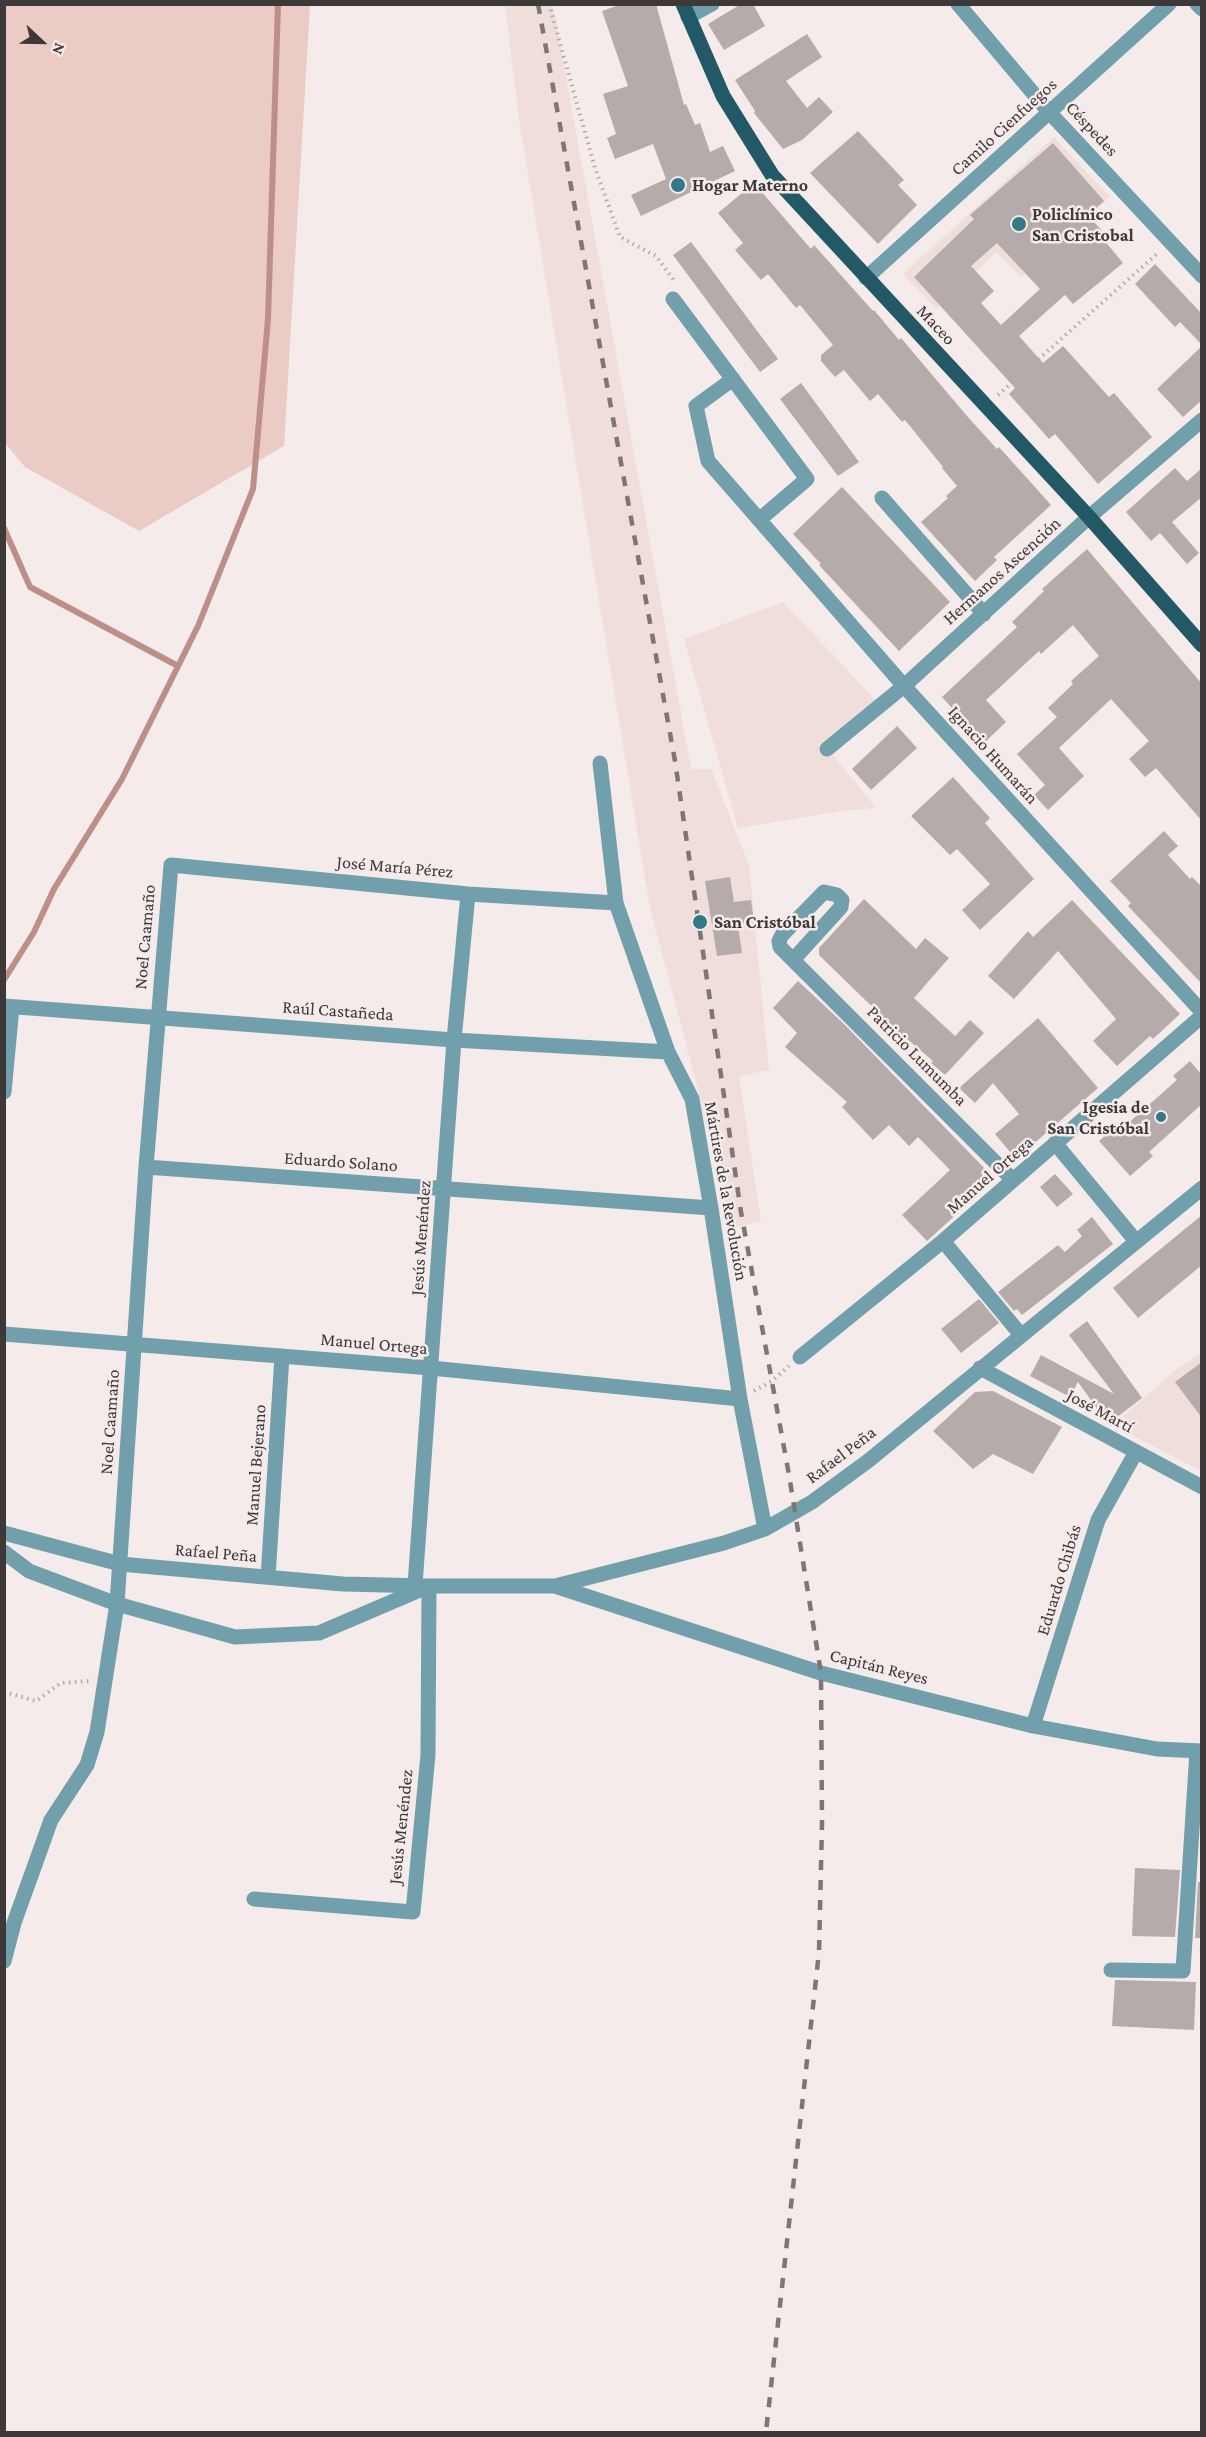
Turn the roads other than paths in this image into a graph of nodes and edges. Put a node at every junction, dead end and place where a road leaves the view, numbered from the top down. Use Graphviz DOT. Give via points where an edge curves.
graph roads {
  1 [pos="712,4"];
  2 [pos="958,4"];
  3 [pos="1169,4"];
  4 [pos="1197,4"];
  5 [pos="1202,9"];
  6 [pos="685,11"];
  7 [pos="1049,112"];
  8 [pos="1202,276"];
  9 [pos="866,278"];
  10 [pos="674,299"];
  11 [pos="733,379"];
  12 [pos="1202,420"];
  13 [pos="882,498"];
  14 [pos="1089,517"];
  15 [pos="759,520"];
  16 [pos="984,614"];
  17 [pos="1202,645"];
  18 [pos="904,686"];
  19 [pos="827,749"];
  20 [pos="600,763"];
  21 [pos="171,865"];
  22 [pos="468,894"];
  23 [pos="616,903"];
  24 [pos="793,960"];
  25 [pos="8,1007"];
  26 [pos="1202,1014"];
  27 [pos="158,1017"];
  28 [pos="454,1040"];
  29 [pos="668,1052"];
  30 [pos="4,1092"];
  31 [pos="1056,1143"];
  32 [pos="147,1167"];
  33 [pos="1013,1180"];
  34 [pos="1202,1188"];
  35 [pos="445,1189"];
  36 [pos="711,1208"];
  37 [pos="1135,1240"];
  38 [pos="943,1241"];
  39 [pos="4,1334"];
  40 [pos="1021,1335"];
  41 [pos="135,1345"];
  42 [pos="282,1356"];
  43 [pos="800,1357"];
  44 [pos="431,1368"];
  45 [pos="980,1368"];
  46 [pos="740,1399"];
  47 [pos="1137,1452"];
  48 [pos="1202,1486"];
  49 [pos="765,1529"];
  50 [pos="4,1533"];
  51 [pos="4,1552"];
  52 [pos="120,1564"];
  53 [pos="268,1577"];
  54 [pos="422,1586"];
  55 [pos="555,1586"];
  56 [pos="117,1604"];
  57 [pos="1033,1726"];
  58 [pos="1199,1751"];
  59 [pos="254,1899"];
  60 [pos="9,1922"];
  61 [pos="4,1961"];
  62 [pos="1111,1970"];
  1 -- 6 [label="street"];
  2 -- 7 [label="street, Céspedes"];
  3 -- 7 [label="street, Camilo Cienfuegos"];
  4 -- 5 [label="street"];
  6 -- 9 [label="main road, Maceo" via="723,96 766,166"];
  7 -- 8 [label="street, Céspedes"];
  7 -- 9 [label="street, Camilo Cienfuegos"];
  9 -- 14 [label="main road, Maceo"];
  10 -- 11 [label="street"];
  11 -- 15 [label="street, Ignacio Humarán" via="696,406 708,461"];
  11 -- 15 [label="street" via="807,479"];
  12 -- 14 [label="street, Hermanos Ascención"];
  13 -- 16 [label="street"];
  14 -- 16 [label="street, Hermanos Ascención"];
  14 -- 17 [label="main road, Maceo"];
  15 -- 18 [label="street, Ignacio Humarán"];
  16 -- 18 [label="street, Hermanos Ascención"];
  18 -- 19 [label="street, Hermanos Ascención"];
  18 -- 26 [label="street, Ignacio Humarán"];
  20 -- 23 [label="street, Mártires de la Revolución"];
  21 -- 22 [label="street, José María Pérez"];
  21 -- 27 [label="street, Noel Caamaño"];
  22 -- 23 [label="street, José María Pérez"];
  22 -- 28 [label="street, Jesús Menéndez"];
  23 -- 29 [label="street, Mártires de la Revolución"];
  24 -- 24 [label="street, Patricio Lumumba" via="842,907 842,900 831,892 824,892 782,935 780,947"];
  24 -- 33 [label="street, Patricio Lumumba"];
  25 -- 27 [label="street, Raúl Castañeda"];
  25 -- 30 [label="street"];
  26 -- 31 [label="street, Manuel Ortega"];
  27 -- 28 [label="street, Raúl Castañeda"];
  27 -- 32 [label="street, Noel Caamaño"];
  28 -- 29 [label="street, Raúl Castañeda"];
  28 -- 35 [label="street, Jesús Menéndez"];
  29 -- 36 [label="street, Mártires de la Revolución" via="692,1099"];
  31 -- 33 [label="street, Manuel Ortega"];
  31 -- 37 [label="street"];
  32 -- 35 [label="street, Eduardo Solano"];
  32 -- 41 [label="street, Noel Caamaño"];
  33 -- 38 [label="street, Manuel Ortega"];
  34 -- 37 [label="street, Rafael Peña"];
  35 -- 36 [label="street, Eduardo Solano"];
  35 -- 44 [label="street, Jesús Menéndez"];
  36 -- 46 [label="street, Mártires de la Revolución"];
  37 -- 40 [label="street, Rafael Peña"];
  38 -- 40 [label="street"];
  38 -- 43 [label="street, Manuel Ortega"];
  39 -- 41 [label="street, Manuel Ortega"];
  40 -- 45 [label="street, Rafael Peña"];
  41 -- 42 [label="street, Manuel Ortega"];
  41 -- 52 [label="street, Noel Caamaño"];
  42 -- 44 [label="street, Manuel Ortega"];
  42 -- 53 [label="street, Manuel Bejerano"];
  44 -- 46 [label="street, Manuel Ortega"];
  44 -- 54 [label="street, Jesús Menéndez"];
  45 -- 47 [label="street, José Martí"];
  45 -- 49 [label="street, Rafael Peña" via="868,1461 812,1502"];
  46 -- 49 [label="street, Mártires de la Revolución"];
  47 -- 48 [label="street, José Martí"];
  47 -- 57 [label="street, Eduardo Chibás" via="1098,1520"];
  49 -- 55 [label="street, Rafael Peña"];
  50 -- 52 [label="street, Rafael Peña"];
  51 -- 56 [label="street, Rafael Peña" via="29,1571"];
  52 -- 53 [label="street, Rafael Peña"];
  52 -- 56 [label="street, Noel Caamaño"];
  53 -- 54 [label="street, Rafael Peña"];
  54 -- 55 [label="street, Rafael Peña"];
  54 -- 56 [label="street, Rafael Peña" via="319,1633 235,1637"];
  54 -- 59 [label="street, Jesús Menéndez" via="428,1755 413,1912"];
  55 -- 57 [label="street, Capitán Reyes" via="821,1673"];
  56 -- 60 [label="street, Noel Caamaño" via="97,1732 87,1765 51,1820"];
  57 -- 58 [label="street, Capitán Reyes" via="1157,1749"];
  58 -- 62 [label="street" via="1183,1971"];
  60 -- 61 [label="street, Noel Caamaño"];
}
